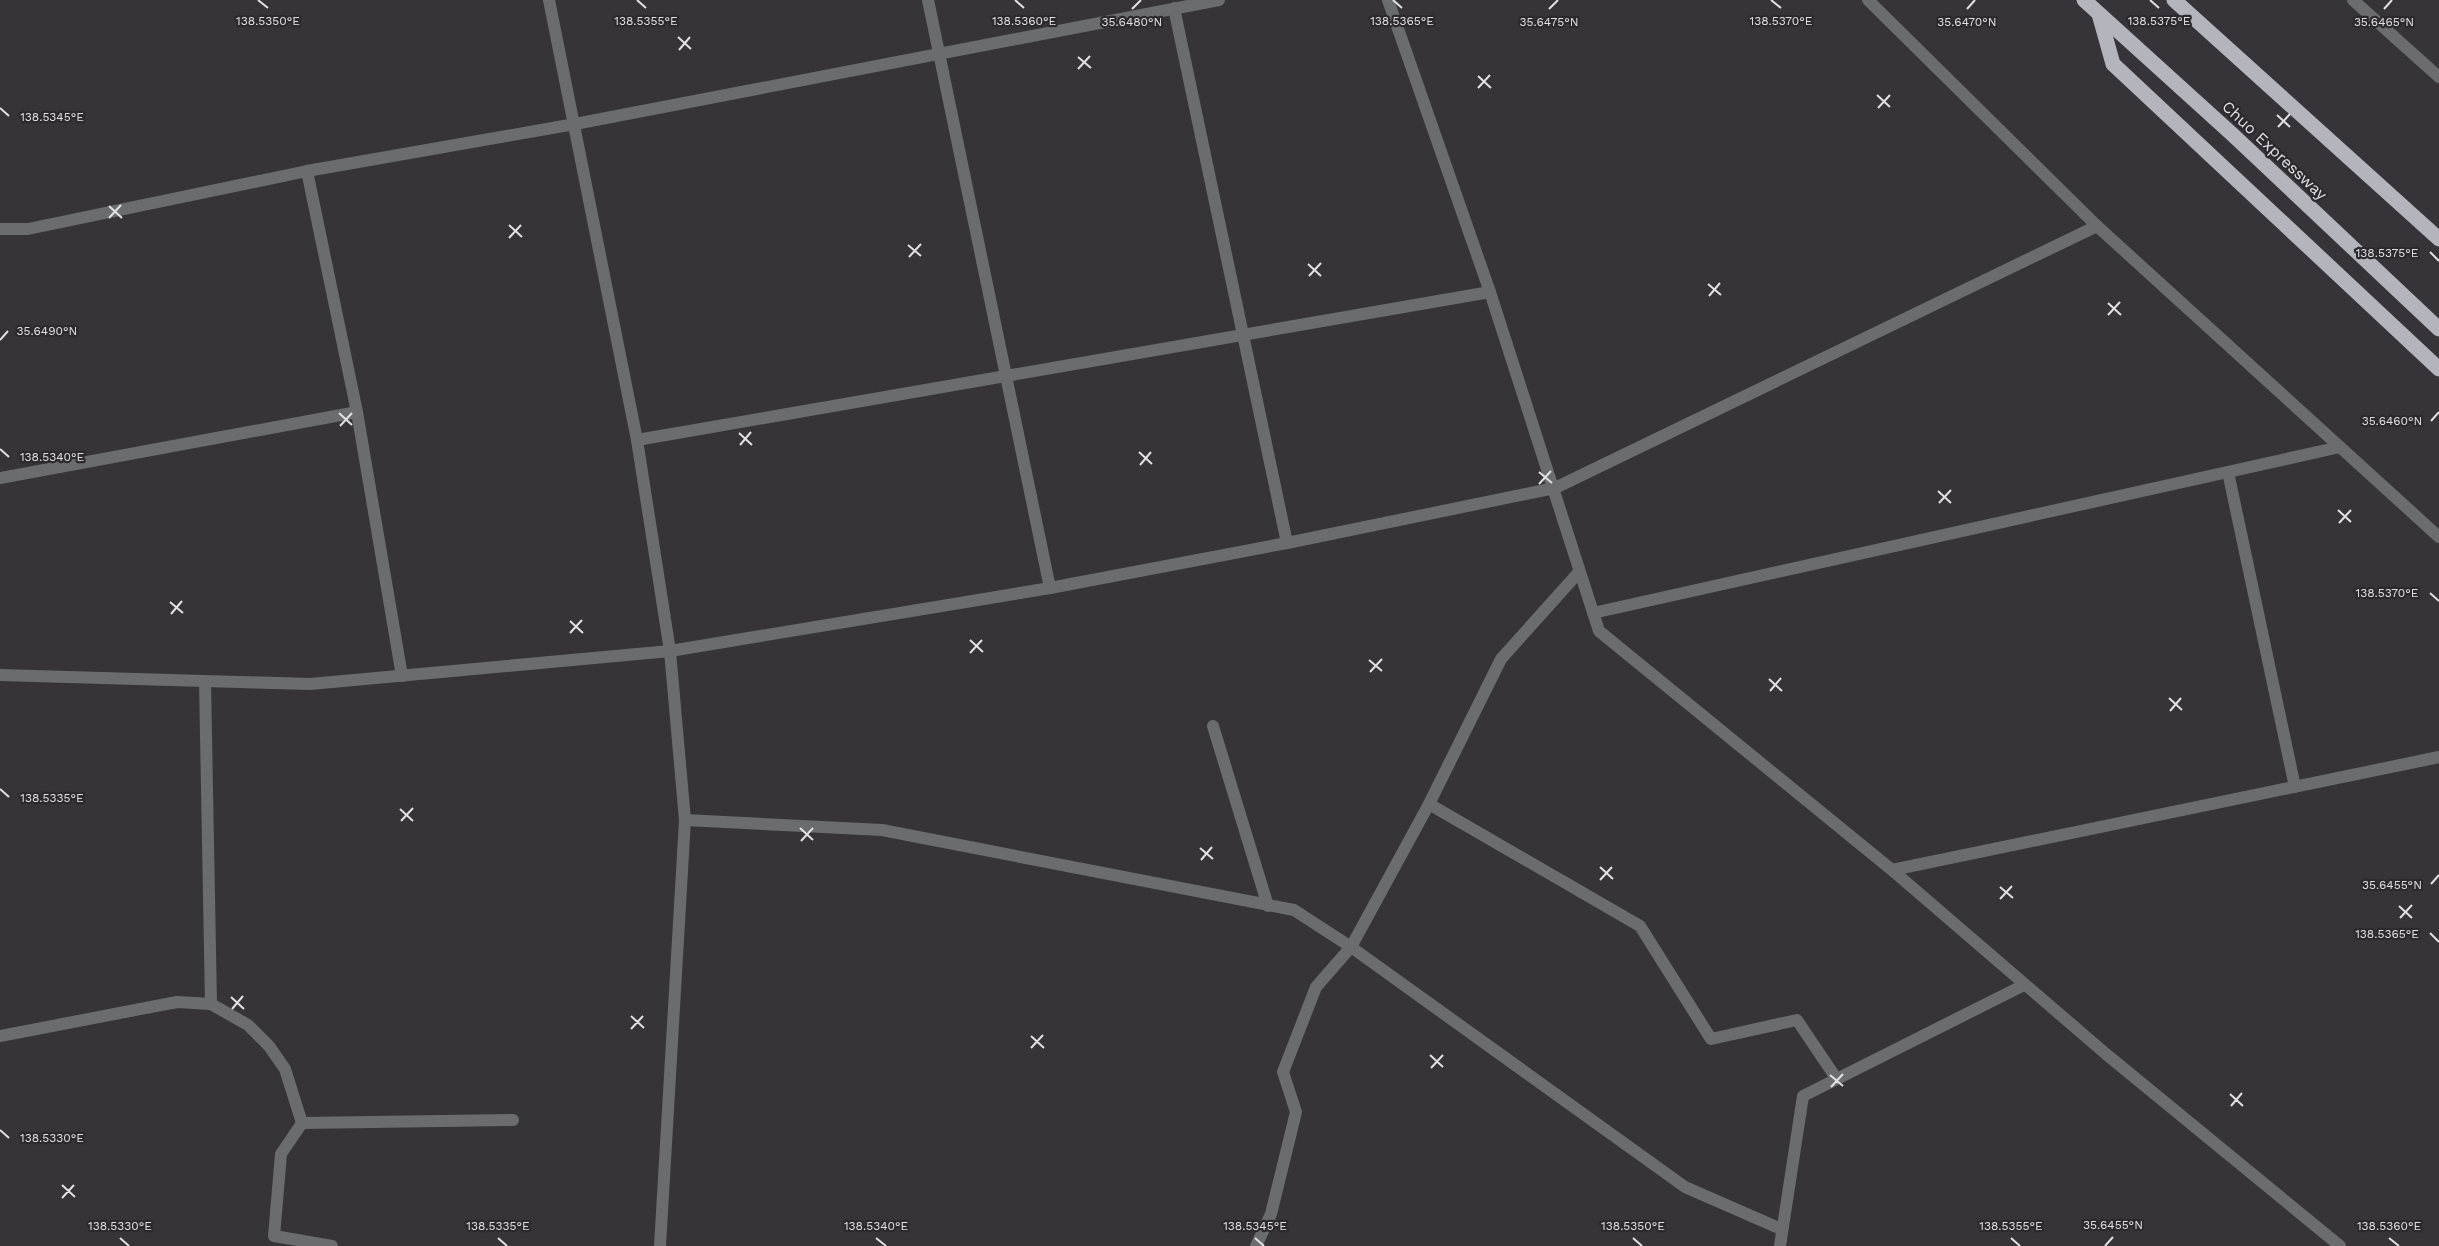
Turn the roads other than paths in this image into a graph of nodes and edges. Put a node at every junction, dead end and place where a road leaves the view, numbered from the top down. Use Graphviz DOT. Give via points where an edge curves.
graph roads {
  1 [pos="549,0"];
  2 [pos="928,0"];
  3 [pos="1219,0"];
  4 [pos="1388,0"];
  5 [pos="1868,0"];
  6 [pos="2084,0"];
  7 [pos="2174,0"];
  8 [pos="2353,0"];
  9 [pos="1174,8"];
  10 [pos="2099,14"];
  11 [pos="939,55"];
  12 [pos="2439,77"];
  13 [pos="575,124"];
  14 [pos="307,171"];
  15 [pos="2402,204"];
  16 [pos="2097,226"];
  17 [pos="0,229"];
  18 [pos="2439,231"];
  19 [pos="2439,239"];
  20 [pos="1490,292"];
  21 [pos="2439,329"];
  22 [pos="1242,334"];
  23 [pos="2439,369"];
  24 [pos="1006,376"];
  25 [pos="356,412"];
  26 [pos="637,440"];
  27 [pos="2340,446"];
  28 [pos="2228,472"];
  29 [pos="0,478"];
  30 [pos="1555,488"];
  31 [pos="2439,538"];
  32 [pos="1287,543"];
  33 [pos="1579,572"];
  34 [pos="1050,588"];
  35 [pos="1593,613"];
  36 [pos="670,651"];
  37 [pos="0,675"];
  38 [pos="402,676"];
  39 [pos="205,681"];
  40 [pos="1213,726"];
  41 [pos="2439,757"];
  42 [pos="2295,787"];
  43 [pos="1429,804"];
  44 [pos="685,820"];
  45 [pos="1892,870"];
  46 [pos="1268,906"];
  47 [pos="1352,947"];
  48 [pos="2024,985"];
  49 [pos="211,1004"];
  50 [pos="0,1036"];
  51 [pos="1836,1078"];
  52 [pos="513,1120"];
  53 [pos="302,1123"];
  54 [pos="1781,1229"];
  55 [pos="332,1246"];
  56 [pos="660,1246"];
  57 [pos="1256,1246"];
  58 [pos="1780,1246"];
  59 [pos="2340,1246"];
  1 -- 13 [label="street"];
  2 -- 11 [label="street"];
  3 -- 9 [label="street"];
  4 -- 20 [label="street"];
  5 -- 16 [label="street"];
  6 -- 10 [label="highway, Chuo Expressway"];
  7 -- 15 [label="highway"];
  8 -- 12 [label="street"];
  9 -- 11 [label="street"];
  9 -- 22 [label="street"];
  10 -- 21 [label="highway, Chuo Expressway" via="2234,135"];
  10 -- 23 [label="highway" via="2113,64"];
  11 -- 13 [label="street"];
  11 -- 24 [label="street"];
  13 -- 14 [label="street"];
  13 -- 26 [label="street"];
  14 -- 17 [label="street" via="28,229"];
  14 -- 25 [label="street"];
  15 -- 18 [label="highway"];
  15 -- 19 [label="highway"];
  16 -- 27 [label="street"];
  16 -- 30 [label="street"];
  20 -- 22 [label="street"];
  20 -- 30 [label="street"];
  22 -- 24 [label="street"];
  22 -- 32 [label="street"];
  24 -- 26 [label="street"];
  24 -- 34 [label="street"];
  25 -- 29 [label="street"];
  25 -- 38 [label="street"];
  26 -- 36 [label="street"];
  27 -- 28 [label="street"];
  27 -- 31 [label="street"];
  28 -- 35 [label="street"];
  28 -- 42 [label="street"];
  30 -- 32 [label="street"];
  30 -- 33 [label="street"];
  32 -- 34 [label="street"];
  33 -- 35 [label="street"];
  33 -- 43 [label="street" via="1502,660"];
  34 -- 36 [label="street"];
  35 -- 45 [label="street" via="1599,631"];
  36 -- 38 [label="street"];
  36 -- 44 [label="street"];
  37 -- 39 [label="street"];
  38 -- 39 [label="street" via="310,684"];
  39 -- 49 [label="street"];
  40 -- 46 [label="street"];
  41 -- 42 [label="street"];
  42 -- 45 [label="street"];
  43 -- 47 [label="street"];
  43 -- 51 [label="street" via="1640,926 1711,1039 1797,1020"];
  44 -- 46 [label="street" via="882,830"];
  44 -- 56 [label="street"];
  45 -- 48 [label="street"];
  46 -- 47 [label="street" via="1294,910"];
  47 -- 54 [label="street" via="1685,1187"];
  47 -- 57 [label="street" via="1316,987 1283,1072 1296,1112 1271,1214"];
  48 -- 51 [label="street"];
  48 -- 59 [label="street"];
  49 -- 50 [label="street" via="178,1002"];
  49 -- 53 [label="street" via="248,1025 269,1046 285,1069"];
  51 -- 54 [label="street" via="1803,1096"];
  52 -- 53 [label="street"];
  53 -- 55 [label="street" via="281,1154 274,1236"];
  54 -- 58 [label="street"];
}
